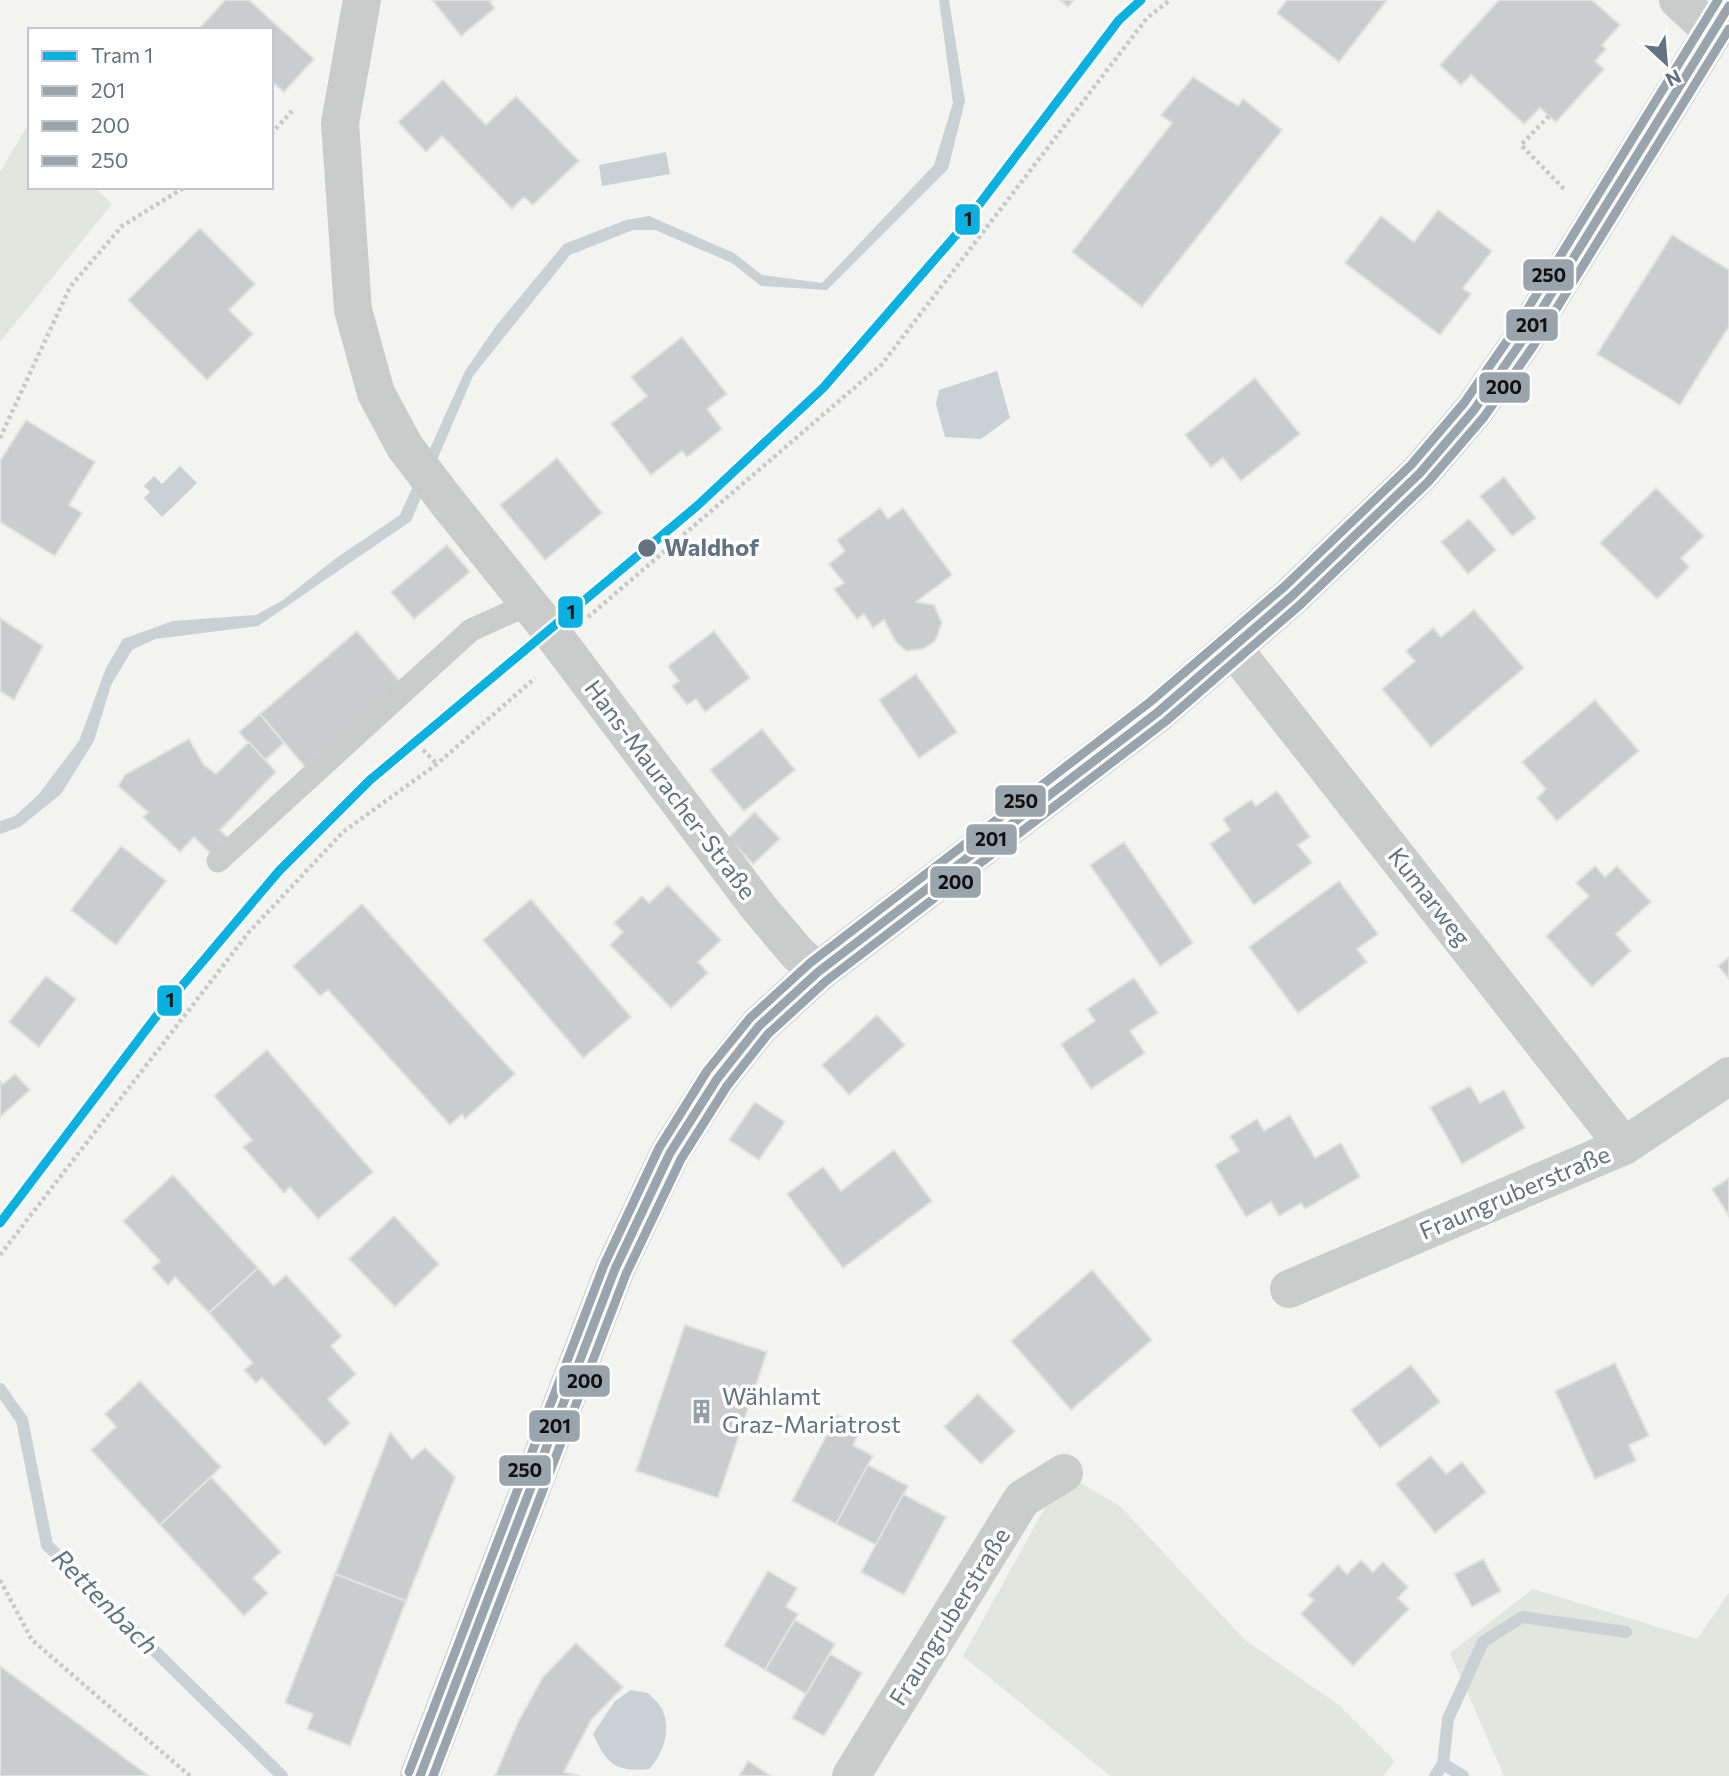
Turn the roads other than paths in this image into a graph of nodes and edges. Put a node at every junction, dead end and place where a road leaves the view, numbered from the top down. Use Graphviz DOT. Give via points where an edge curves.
graph roads {
  1 [pos="362,0"];
  2 [pos="1678,0"];
  3 [pos="1720,19"];
  4 [pos="529,604"];
  5 [pos="1233,648"];
  6 [pos="218,861"];
  7 [pos="818,972"];
  8 [pos="1729,1076"];
  9 [pos="1625,1146"];
  10 [pos="1289,1289"];
  11 [pos="1065,1474"];
  12 [pos="420,1776"];
  13 [pos="851,1776"];
  1 -- 4 [label="street, Hans-Mauracher-Straße" via="340,123 353,310 376,393 405,447"];
  2 -- 3 [label="street"];
  3 -- 5 [label="main road" via="1524,338 1474,410 1361,532"];
  4 -- 6 [label="lane" via="471,630"];
  4 -- 7 [label="street, Hans-Mauracher-Straße" via="759,908"];
  5 -- 7 [label="main road" via="1158,712"];
  5 -- 9 [label="street, Kumarweg"];
  7 -- 12 [label="main road" via="759,1026 717,1079 658,1177 566,1391"];
  8 -- 9 [label="street, Fraungruberstraße"];
  9 -- 10 [label="street, Fraungruberstraße"];
  11 -- 13 [label="street, Fraungruberstraße" via="1022,1499"];
}
